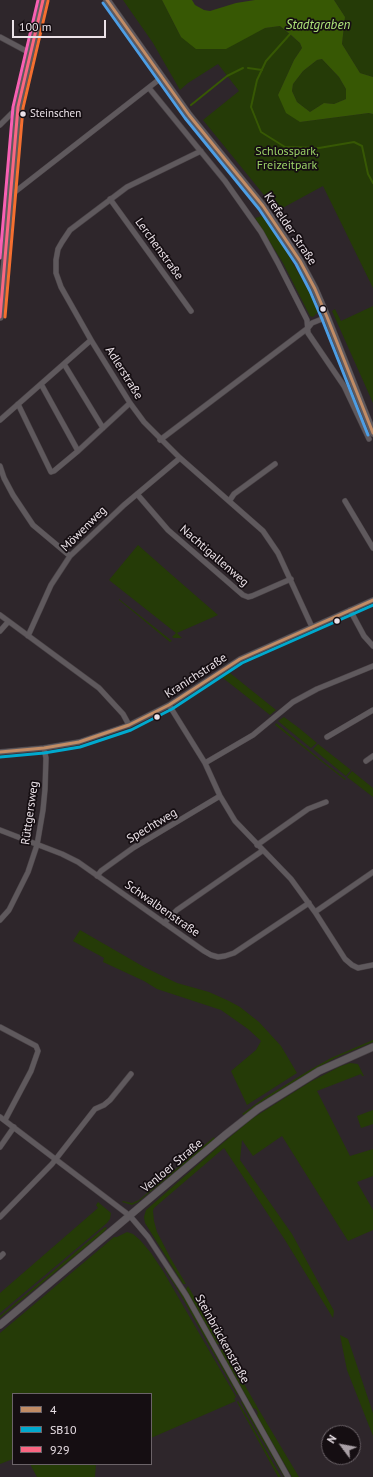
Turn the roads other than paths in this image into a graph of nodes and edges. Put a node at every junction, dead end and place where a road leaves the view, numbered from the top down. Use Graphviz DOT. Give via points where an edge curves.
graph roads {
  1 [pos="43,0"];
  2 [pos="107,0"];
  3 [pos="0,37"];
  4 [pos="30,53"];
  5 [pos="161,78"];
  6 [pos="149,88"];
  7 [pos="18,107"];
  8 [pos="0,125"];
  9 [pos="201,151"];
  10 [pos="11,195"];
  11 [pos="110,199"];
  12 [pos="191,311"];
  13 [pos="0,317"];
  14 [pos="327,317"];
  15 [pos="308,328"];
  16 [pos="92,340"];
  17 [pos="64,364"];
  18 [pos="41,384"];
  19 [pos="130,403"];
  20 [pos="18,404"];
  21 [pos="0,420"];
  22 [pos="103,428"];
  23 [pos="371,436"];
  24 [pos="160,440"];
  25 [pos="78,451"];
  26 [pos="180,458"];
  27 [pos="275,464"];
  28 [pos="0,466"];
  29 [pos="137,494"];
  30 [pos="230,500"];
  31 [pos="345,502"];
  32 [pos="373,548"];
  33 [pos="70,556"];
  34 [pos="291,579"];
  35 [pos="373,600"];
  36 [pos="350,610"];
  37 [pos="0,615"];
  38 [pos="8,622"];
  39 [pos="312,626"];
  40 [pos="0,631"];
  41 [pos="28,636"];
  42 [pos="373,646"];
  43 [pos="373,666"];
  44 [pos="170,705"];
  45 [pos="373,710"];
  46 [pos="129,725"];
  47 [pos="327,737"];
  48 [pos="44,748"];
  49 [pos="0,752"];
  50 [pos="373,756"];
  51 [pos="366,761"];
  52 [pos="205,763"];
  53 [pos="220,796"];
  54 [pos="326,802"];
  55 [pos="0,830"];
  56 [pos="37,845"];
  57 [pos="257,845"];
  58 [pos="262,850"];
  59 [pos="373,872"];
  60 [pos="98,876"];
  61 [pos="308,903"];
  62 [pos="314,912"];
  63 [pos="0,920"];
  64 [pos="164,923"];
  65 [pos="373,964"];
  66 [pos="0,1027"];
  67 [pos="373,1047"];
  68 [pos="131,1074"];
  69 [pos="2,1118"];
  70 [pos="14,1127"];
  71 [pos="0,1147"];
  72 [pos="56,1159"];
  73 [pos="0,1216"];
  74 [pos="130,1216"];
  75 [pos="0,1325"];
  76 [pos="288,1477"];
  1 -- 4 [label="main road"];
  2 -- 5 [label="main road, Krefelder Straße"];
  3 -- 4 [label="street"];
  4 -- 7 [label="main road"];
  5 -- 6 [label="street"];
  5 -- 14 [label="main road, Krefelder Straße" via="263,206 300,260"];
  6 -- 9 [label="street, Krefelder Straße"];
  6 -- 10 [label="street"];
  7 -- 8 [label="street"];
  7 -- 10 [label="main road"];
  9 -- 11 [label="street, Adlerstraße" via="127,187"];
  9 -- 15 [label="street, Krefelder Straße" via="261,232 307,320"];
  10 -- 13 [label="main road"];
  11 -- 12 [label="street, Lerchenstraße"];
  11 -- 16 [label="street, Adlerstraße" via="70,230 62,242 56,260 56,274 61,287"];
  14 -- 15 [label="street" via="312,323"];
  14 -- 23 [label="main road, Krefelder Straße"];
  15 -- 23 [label="street, Krefelder Straße" via="308,333 344,386"];
  15 -- 24 [label="street"];
  16 -- 17 [label="street"];
  16 -- 19 [label="street, Adlerstraße"];
  17 -- 18 [label="street"];
  17 -- 22 [label="street"];
  18 -- 20 [label="street"];
  18 -- 25 [label="street"];
  19 -- 22 [label="street"];
  19 -- 24 [label="street, Adlerstraße"];
  20 -- 21 [label="street"];
  20 -- 25 [label="street" via="51,472"];
  22 -- 25 [label="street"];
  24 -- 26 [label="street, Adlerstraße"];
  26 -- 29 [label="street, Möwenweg"];
  26 -- 30 [label="street, Adlerstraße"];
  27 -- 30 [label="street" via="234,494"];
  28 -- 33 [label="street" via="13,496 33,525"];
  29 -- 33 [label="street, Möwenweg"];
  29 -- 34 [label="street, Nachtigallenweg" via="168,530 243,595 252,596"];
  30 -- 34 [label="street, Adlerstraße" via="263,531"];
  31 -- 32 [label="street"];
  33 -- 41 [label="street, Möwenweg" via="55,579"];
  34 -- 39 [label="street, Adlerstraße"];
  35 -- 36 [label="street, Kranichstraße"];
  36 -- 39 [label="street, Kranichstraße"];
  36 -- 42 [label="street" via="364,636"];
  37 -- 38 [label="street"];
  38 -- 40 [label="street"];
  38 -- 41 [label="street"];
  39 -- 44 [label="street, Kranichstraße" via="240,659"];
  41 -- 46 [label="street" via="99,688 123,714"];
  43 -- 52 [label="street" via="317,689 293,702 243,741"];
  44 -- 46 [label="street, Kranichstraße"];
  44 -- 52 [label="street"];
  45 -- 47 [label="street"];
  46 -- 48 [label="street, Kranichstraße" via="78,742"];
  48 -- 49 [label="street, Kranichstraße"];
  48 -- 56 [label="street, Rüttgersweg" via="45,789"];
  50 -- 51 [label="street"];
  52 -- 53 [label="street"];
  53 -- 57 [label="street" via="235,821"];
  53 -- 60 [label="street, Spechtweg" via="133,848 101,871"];
  54 -- 57 [label="street" via="308,809"];
  55 -- 56 [label="street, Schwalbenstraße"];
  56 -- 60 [label="street, Schwalbenstraße" via="78,862"];
  56 -- 63 [label="street, Rüttgersweg" via="28,872 9,910"];
  57 -- 58 [label="street"];
  58 -- 61 [label="street" via="291,879"];
  58 -- 64 [label="street" via="176,910"];
  59 -- 62 [label="street"];
  60 -- 64 [label="street, Schwalbenstraße"];
  61 -- 62 [label="street"];
  61 -- 64 [label="street, Schwalbenstraße" via="234,953 218,957 211,955"];
  62 -- 65 [label="street" via="345,959 358,968"];
  66 -- 69 [label="street" via="36,1046 38,1051 31,1071"];
  67 -- 74 [label="main road, Venloer Straße" via="319,1071 258,1109"];
  68 -- 72 [label="street" via="110,1100 95,1109"];
  69 -- 70 [label="street, Steinbrückenstraße"];
  70 -- 71 [label="street"];
  70 -- 72 [label="street, Steinbrückenstraße"];
  72 -- 73 [label="street"];
  72 -- 74 [label="street, Steinbrückenstraße"];
  74 -- 75 [label="main road, Venloer Straße"];
  74 -- 76 [label="street, Steinbrückenstraße" via="148,1237 186,1295"];
}
